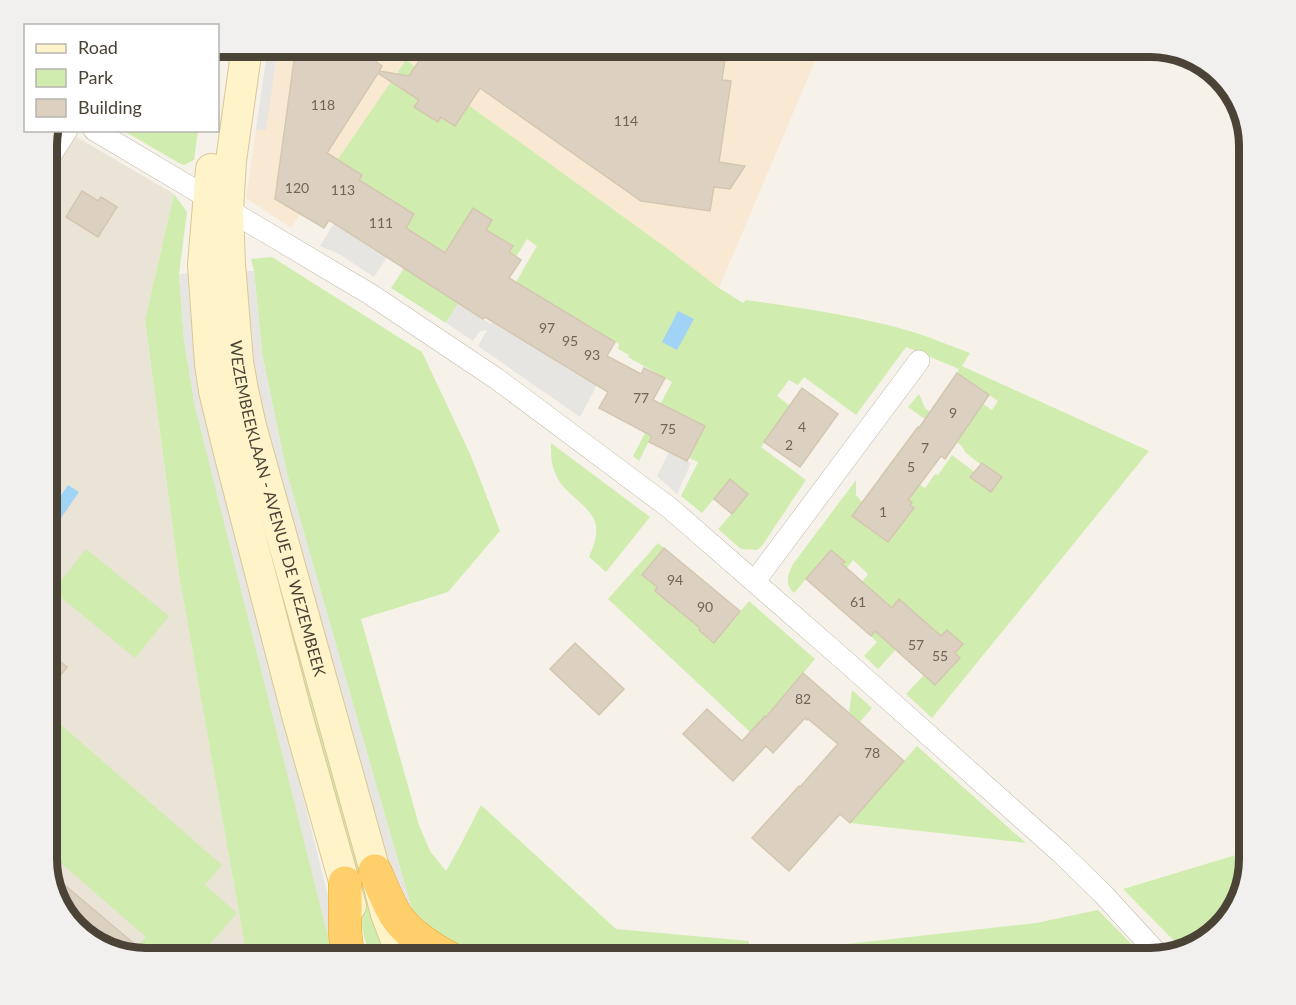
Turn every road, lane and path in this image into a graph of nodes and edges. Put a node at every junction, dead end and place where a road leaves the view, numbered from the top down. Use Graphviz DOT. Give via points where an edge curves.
graph roads {
  1 [pos="227,57"];
  2 [pos="245,57"];
  3 [pos="219,114"];
  4 [pos="66,132"];
  5 [pos="97,132"];
  6 [pos="216,132"];
  7 [pos="57,146"];
  8 [pos="218,204"];
  9 [pos="919,361"];
  10 [pos="755,581"];
  11 [pos="375,871"];
  12 [pos="345,883"];
  13 [pos="347,948"];
  14 [pos="360,948"];
  15 [pos="399,948"];
  16 [pos="434,948"];
  17 [pos="1152,948"];
  1 -- 3 [label="main road"];
  2 -- 8 [label="main road, WEZEMBEEKLAAN - AVENUE DE WEZEMBEEK" via="231,161"];
  4 -- 7 [label="street"];
  5 -- 8 [label="street"];
  6 -- 8 [label="main road, WEZEMBEEKLAAN - AVENUE DE WEZEMBEEK"];
  8 -- 10 [label="street" via="370,294 497,379 671,509"];
  8 -- 11 [label="main road, WEZEMBEEKLAAN - AVENUE DE WEZEMBEEK" via="230,264 238,362 251,426"];
  8 -- 12 [label="main road, WEZEMBEEKLAAN - AVENUE DE WEZEMBEEK" via="203,265 214,391 297,715"];
  9 -- 10 [label="street"];
  10 -- 17 [label="street" via="1061,853"];
  11 -- 15 [label="main road, WEZEMBEEKLAAN - AVENUE DE WEZEMBEEK"];
  11 -- 16 [label="highway" via="401,923"];
  12 -- 13 [label="highway"];
  12 -- 14 [label="main road, WEZEMBEEKLAAN - AVENUE DE WEZEMBEEK"];
}
